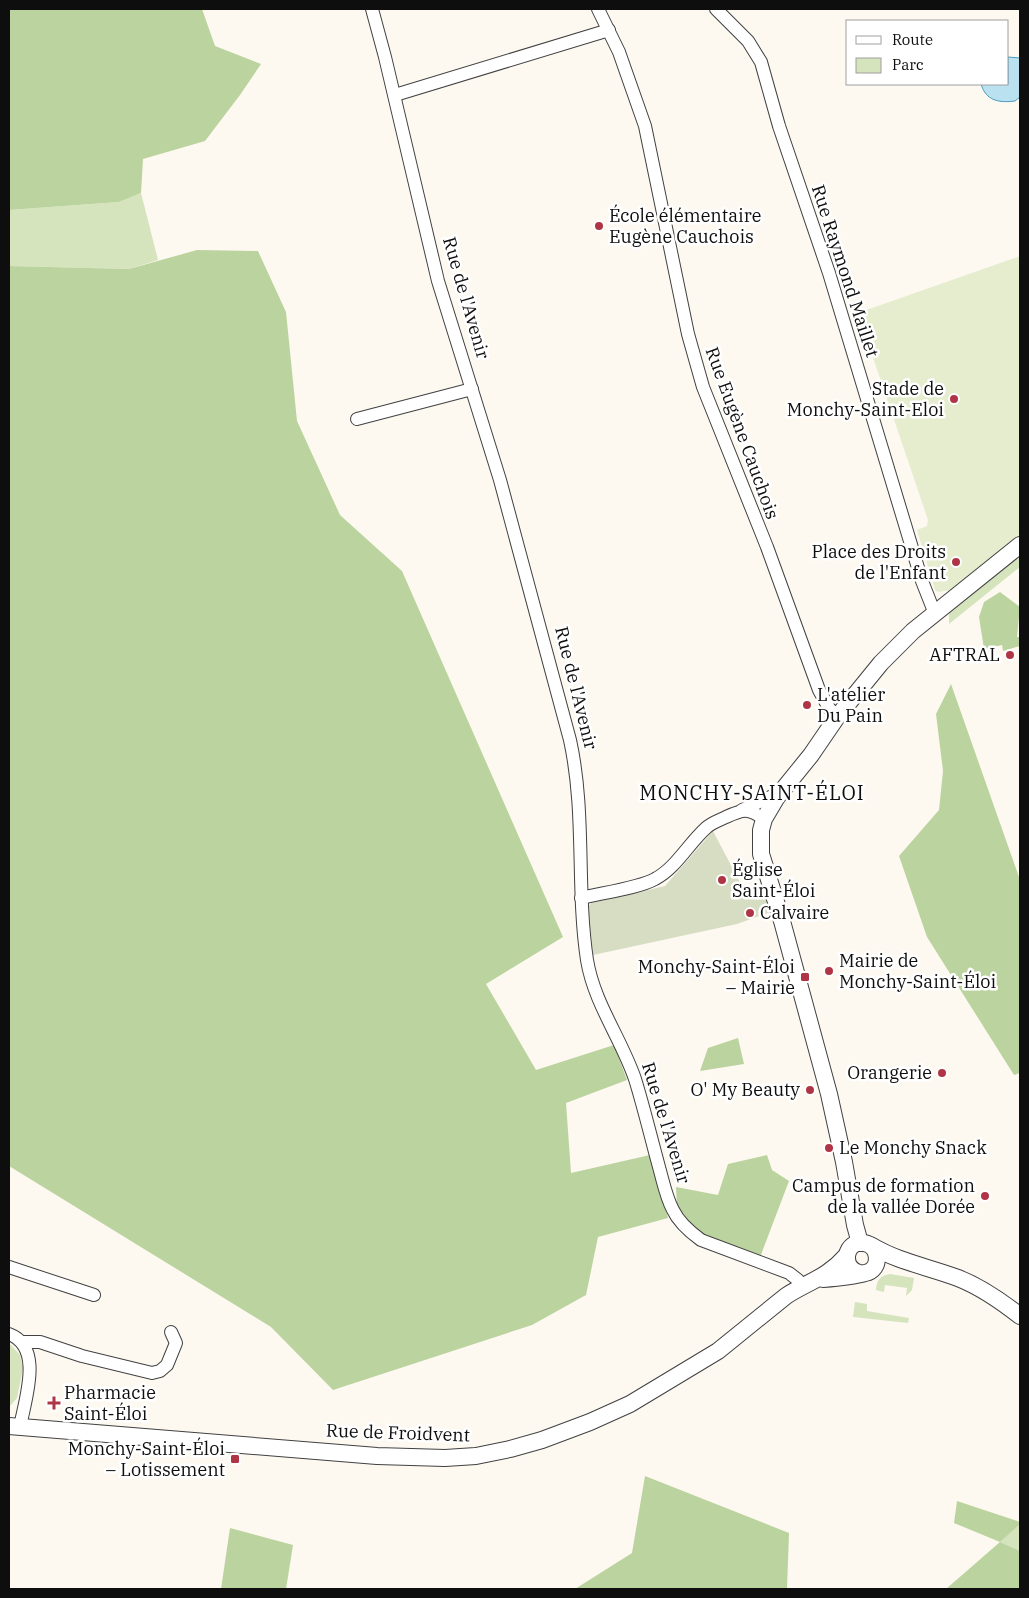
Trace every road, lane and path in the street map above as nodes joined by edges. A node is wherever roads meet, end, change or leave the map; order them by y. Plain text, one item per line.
1 (372, 9) edge
2 (598, 9) edge
3 (716, 9) edge
4 (609, 30) junction
5 (395, 95) junction
6 (472, 389) junction
7 (357, 419) dead end
8 (1020, 545) edge
9 (934, 614) junction
10 (837, 717) junction
11 (781, 792) junction
12 (742, 810) junction
13 (764, 819) junction
14 (582, 898) junction
15 (866, 1245) junction
16 (847, 1255) junction
17 (9, 1267) edge
18 (866, 1271) junction
19 (956, 1277) junction
20 (818, 1280) junction
21 (801, 1287) junction
22 (94, 1295) dead end
23 (1020, 1316) edge
24 (171, 1332) dead end
25 (9, 1334) edge
26 (22, 1342) junction
27 (14, 1426) edge

1 - 5 street, Rue de l'Avenir
2 - 4 street, Rue Eugène Cauchois
3 - 9 street, Rue Raymond Maillet
4 - 5 street
4 - 10 street, Rue Eugène Cauchois
5 - 6 street, Rue de l'Avenir
6 - 7 street
6 - 14 street, Rue de l'Avenir
8 - 9 street
9 - 10 street
10 - 11 street
11 - 12 street
11 - 13 street
12 - 13 street
12 - 14 street
13 - 15 street
14 - 21 street, Rue de l'Avenir
15 - 16 street
15 - 18 street
15 - 19 street
16 - 18 street
16 - 20 street
17 - 22 street
18 - 19 street
18 - 20 street
19 - 23 street
20 - 21 street
21 - 27 street, Rue de Froidvent
24 - 26 street
25 - 26 street
26 - 27 street

